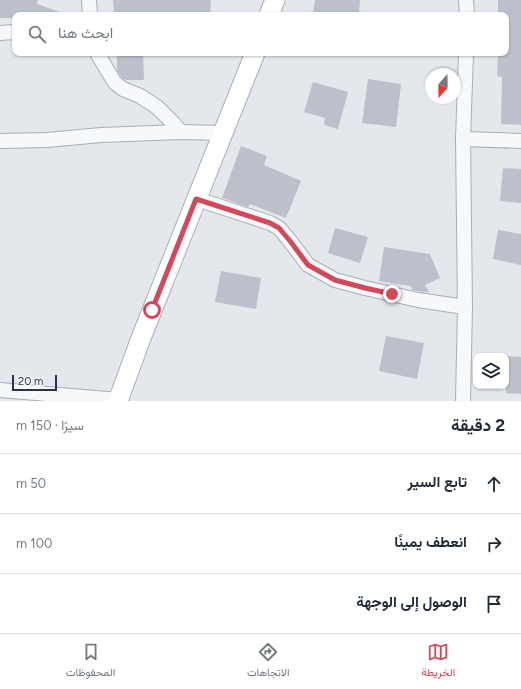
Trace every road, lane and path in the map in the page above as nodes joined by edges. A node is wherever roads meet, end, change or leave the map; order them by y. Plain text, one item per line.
1 (89, 0) edge
2 (275, 0) edge
3 (466, 0) edge
4 (90, 12) edge
5 (270, 12) edge
6 (467, 12) edge
7 (12, 32) edge
8 (0, 33) edge
9 (99, 56) edge
10 (254, 56) edge
11 (466, 56) edge
12 (181, 132) junction
13 (223, 133) junction
14 (463, 139) junction
15 (0, 141) edge
16 (521, 141) edge
17 (196, 199) junction
18 (465, 307) junction
19 (0, 390) edge
20 (118, 400) edge
21 (463, 401) edge

1 - 4 street
2 - 5 street
3 - 6 street
7 - 8 street
9 - 12 street
10 - 13 street
11 - 14 street
12 - 13 street
12 - 15 street
13 - 17 street
14 - 16 street
14 - 18 street
17 - 18 street
17 - 20 street
18 - 21 street
19 - 20 street

